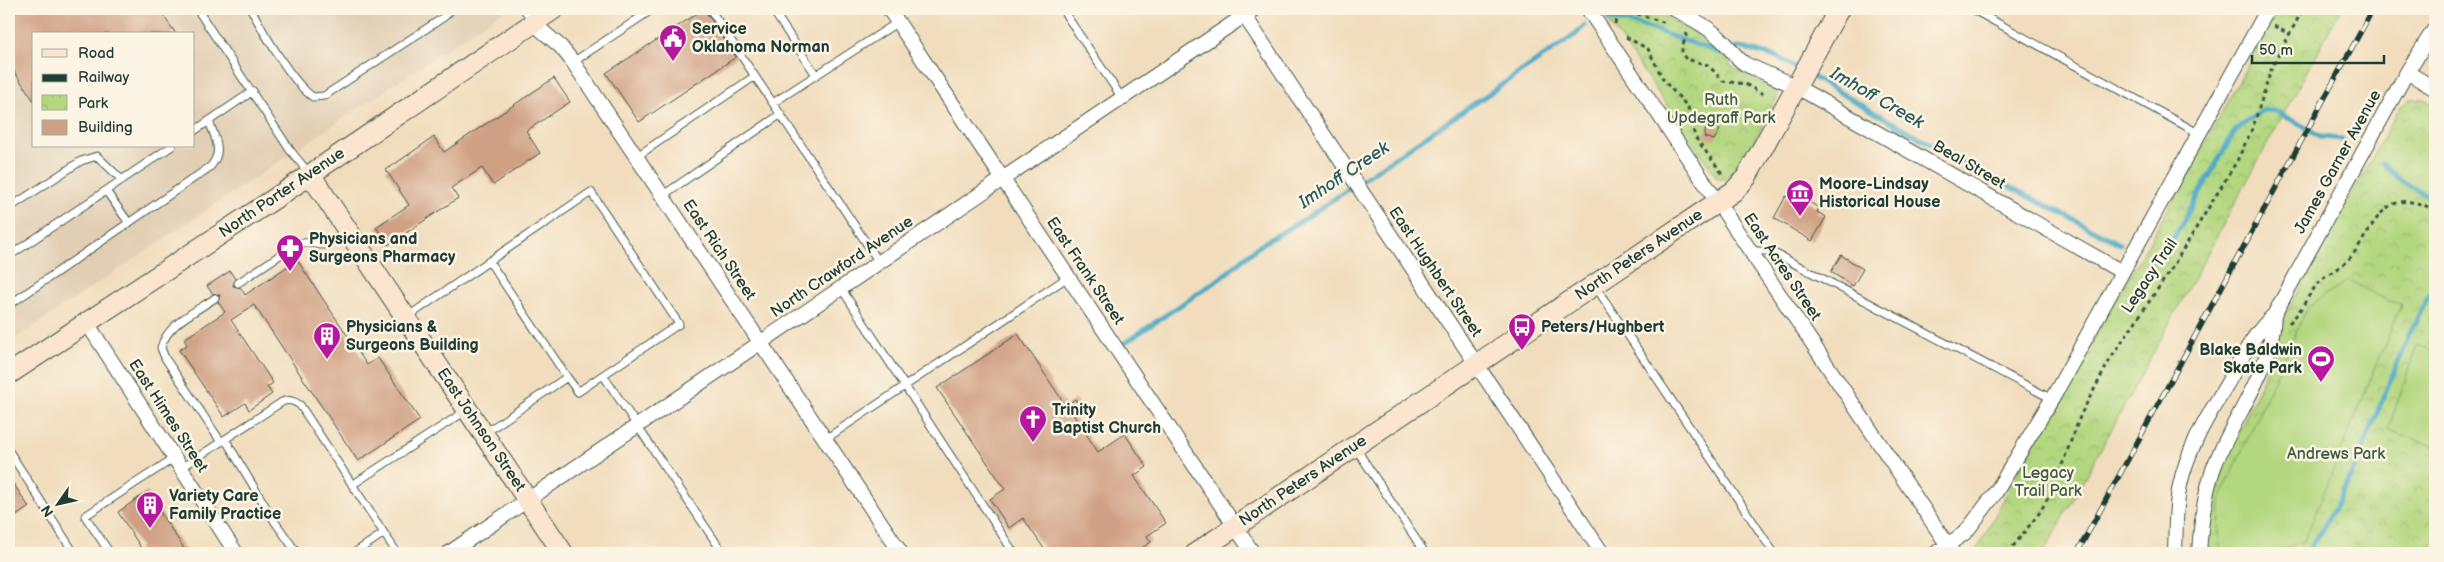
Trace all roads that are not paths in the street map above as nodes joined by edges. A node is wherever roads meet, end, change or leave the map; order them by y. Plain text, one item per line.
1 (197, 9) edge
2 (252, 9) edge
3 (452, 9) edge
4 (554, 9) edge
5 (653, 9) edge
6 (710, 9) edge
7 (772, 9) edge
8 (889, 9) edge
9 (1062, 9) edge
10 (1588, 9) edge
11 (1674, 9) edge
12 (1839, 9) edge
13 (1972, 9) edge
14 (2268, 9) edge
15 (1246, 11) edge
16 (528, 16) edge
17 (898, 22) junction
18 (2435, 28) edge
19 (573, 62) junction
20 (2407, 72) junction
21 (816, 75) junction
22 (755, 76) junction
23 (1799, 83) junction
24 (2435, 89) edge
25 (253, 91) junction
26 (1122, 98) junction
27 (773, 104) junction
28 (780, 114) junction
29 (209, 121) junction
30 (195, 130) edge
31 (2200, 134) junction
32 (169, 148) edge
33 (636, 157) junction
34 (310, 174) junction
35 (1002, 178) junction
36 (122, 180) junction
37 (106, 191) junction
38 (662, 196) junction
39 (1718, 202) junction
40 (9, 208) edge
41 (128, 223) junction
42 (348, 230) junction
43 (1751, 251) junction
44 (9, 256) edge
45 (489, 261) junction
46 (879, 262) junction
47 (2122, 272) junction
48 (1068, 277) junction
49 (238, 283) dead end
50 (1594, 285) junction
51 (841, 288) junction
52 (215, 298) dead end
53 (9, 305) edge
54 (2274, 315) junction
55 (406, 317) junction
56 (87, 323) junction
57 (760, 344) junction
58 (1476, 364) junction
59 (10, 369) edge
60 (603, 374) junction
61 (567, 377) junction
62 (905, 386) junction
63 (2052, 398) junction
64 (467, 410) junction
65 (638, 426) junction
66 (483, 434) junction
67 (824, 440) junction
68 (223, 441) junction
69 (1354, 446) junction
70 (9, 451) edge
71 (178, 463) junction
72 (352, 485) junction
73 (528, 501) junction
74 (1235, 527) junction
75 (384, 533) junction
76 (1945, 551) edge
77 (74, 553) edge
78 (110, 553) edge
79 (236, 553) edge
80 (297, 553) edge
81 (354, 553) edge
82 (397, 553) edge
83 (449, 553) edge
84 (563, 553) edge
85 (723, 553) edge
86 (902, 553) edge
87 (1014, 553) edge
88 (1196, 553) edge
89 (1253, 553) edge
90 (1425, 553) edge
91 (1602, 553) edge
92 (1774, 553) edge
93 (2175, 553) edge
94 (2199, 553) edge

1 - 25 lane, East Johnson Street
2 - 3 lane
4 - 16 street, North Porter Avenue
5 - 19 lane
6 - 22 lane
7 - 21 lane
8 - 17 street, East Frank Street
9 - 26 lane
10 - 39 street, East Acres Street
11 - 23 street, Beal Street
12 - 23 street, North Peters Avenue
13 - 31 lane
14 - 31 street
15 - 26 street, North Crawford Avenue
15 - 58 street, East Hughbert Street
16 - 19 street, East Rich Street
16 - 34 street, North Porter Avenue
17 - 21 lane
17 - 35 street, East Frank Street
18 - 20 street, James Garner Avenue
19 - 33 street, East Rich Street
20 - 24 street
20 - 54 street, James Garner Avenue
21 - 27 lane
22 - 27 lane
22 - 33 lane
23 - 39 street, North Peters Avenue
23 - 47 street, Beal Street
25 - 29 lane
25 - 34 lane, East Johnson Street
26 - 35 street, North Crawford Avenue
27 - 28 lane
28 - 38 lane
28 - 46 lane
29 - 30 lane
29 - 41 lane
31 - 47 street
32 - 36 lane
33 - 38 street, East Rich Street
34 - 42 street, East Johnson Street
34 - 56 street, North Porter Avenue
35 - 46 street, North Crawford Avenue
35 - 48 street, East Frank Street
36 - 37 lane
36 - 40 lane
37 - 41 lane
37 - 44 lane
38 - 57 street, East Rich Street
39 - 43 street, East Acres Street
39 - 50 street, North Peters Avenue
41 - 53 lane
42 - 49 lane
42 - 55 street, East Johnson Street
43 - 63 lane
43 - 76 street, East Acres Street
45 - 55 lane
45 - 60 lane
45 - 61 lane
46 - 51 street, North Crawford Avenue
47 - 63 street
48 - 62 lane
48 - 74 street, East Frank Street
50 - 58 street, North Peters Avenue
50 - 92 lane
51 - 57 street, North Crawford Avenue
51 - 62 lane
52 - 68 lane
54 - 93 street, James Garner Avenue
54 - 94 street, James Garner Avenue
55 - 64 street, East Johnson Street
56 - 59 street, North Porter Avenue
56 - 71 street, East Himes Street
57 - 65 street, North Crawford Avenue
57 - 67 street, East Rich Street
58 - 69 street, North Peters Avenue
58 - 91 street, East Hughbert Street
60 - 61 lane
60 - 65 lane
61 - 66 lane
62 - 67 lane
62 - 87 lane
63 - 76 street
64 - 66 street, East Johnson Street
64 - 72 lane
65 - 73 street, North Crawford Avenue
65 - 85 lane
66 - 73 street, East Johnson Street
67 - 86 street, East Rich Street
68 - 71 lane
68 - 72 lane
68 - 80 lane
69 - 74 street, North Peters Avenue
69 - 90 lane
70 - 77 lane
71 - 78 lane
71 - 79 street, East Himes Street
72 - 75 lane
73 - 83 street, North Crawford Avenue
73 - 84 street, East Johnson Street
74 - 88 street, North Peters Avenue
74 - 89 street, East Frank Street
75 - 81 lane
75 - 82 lane

